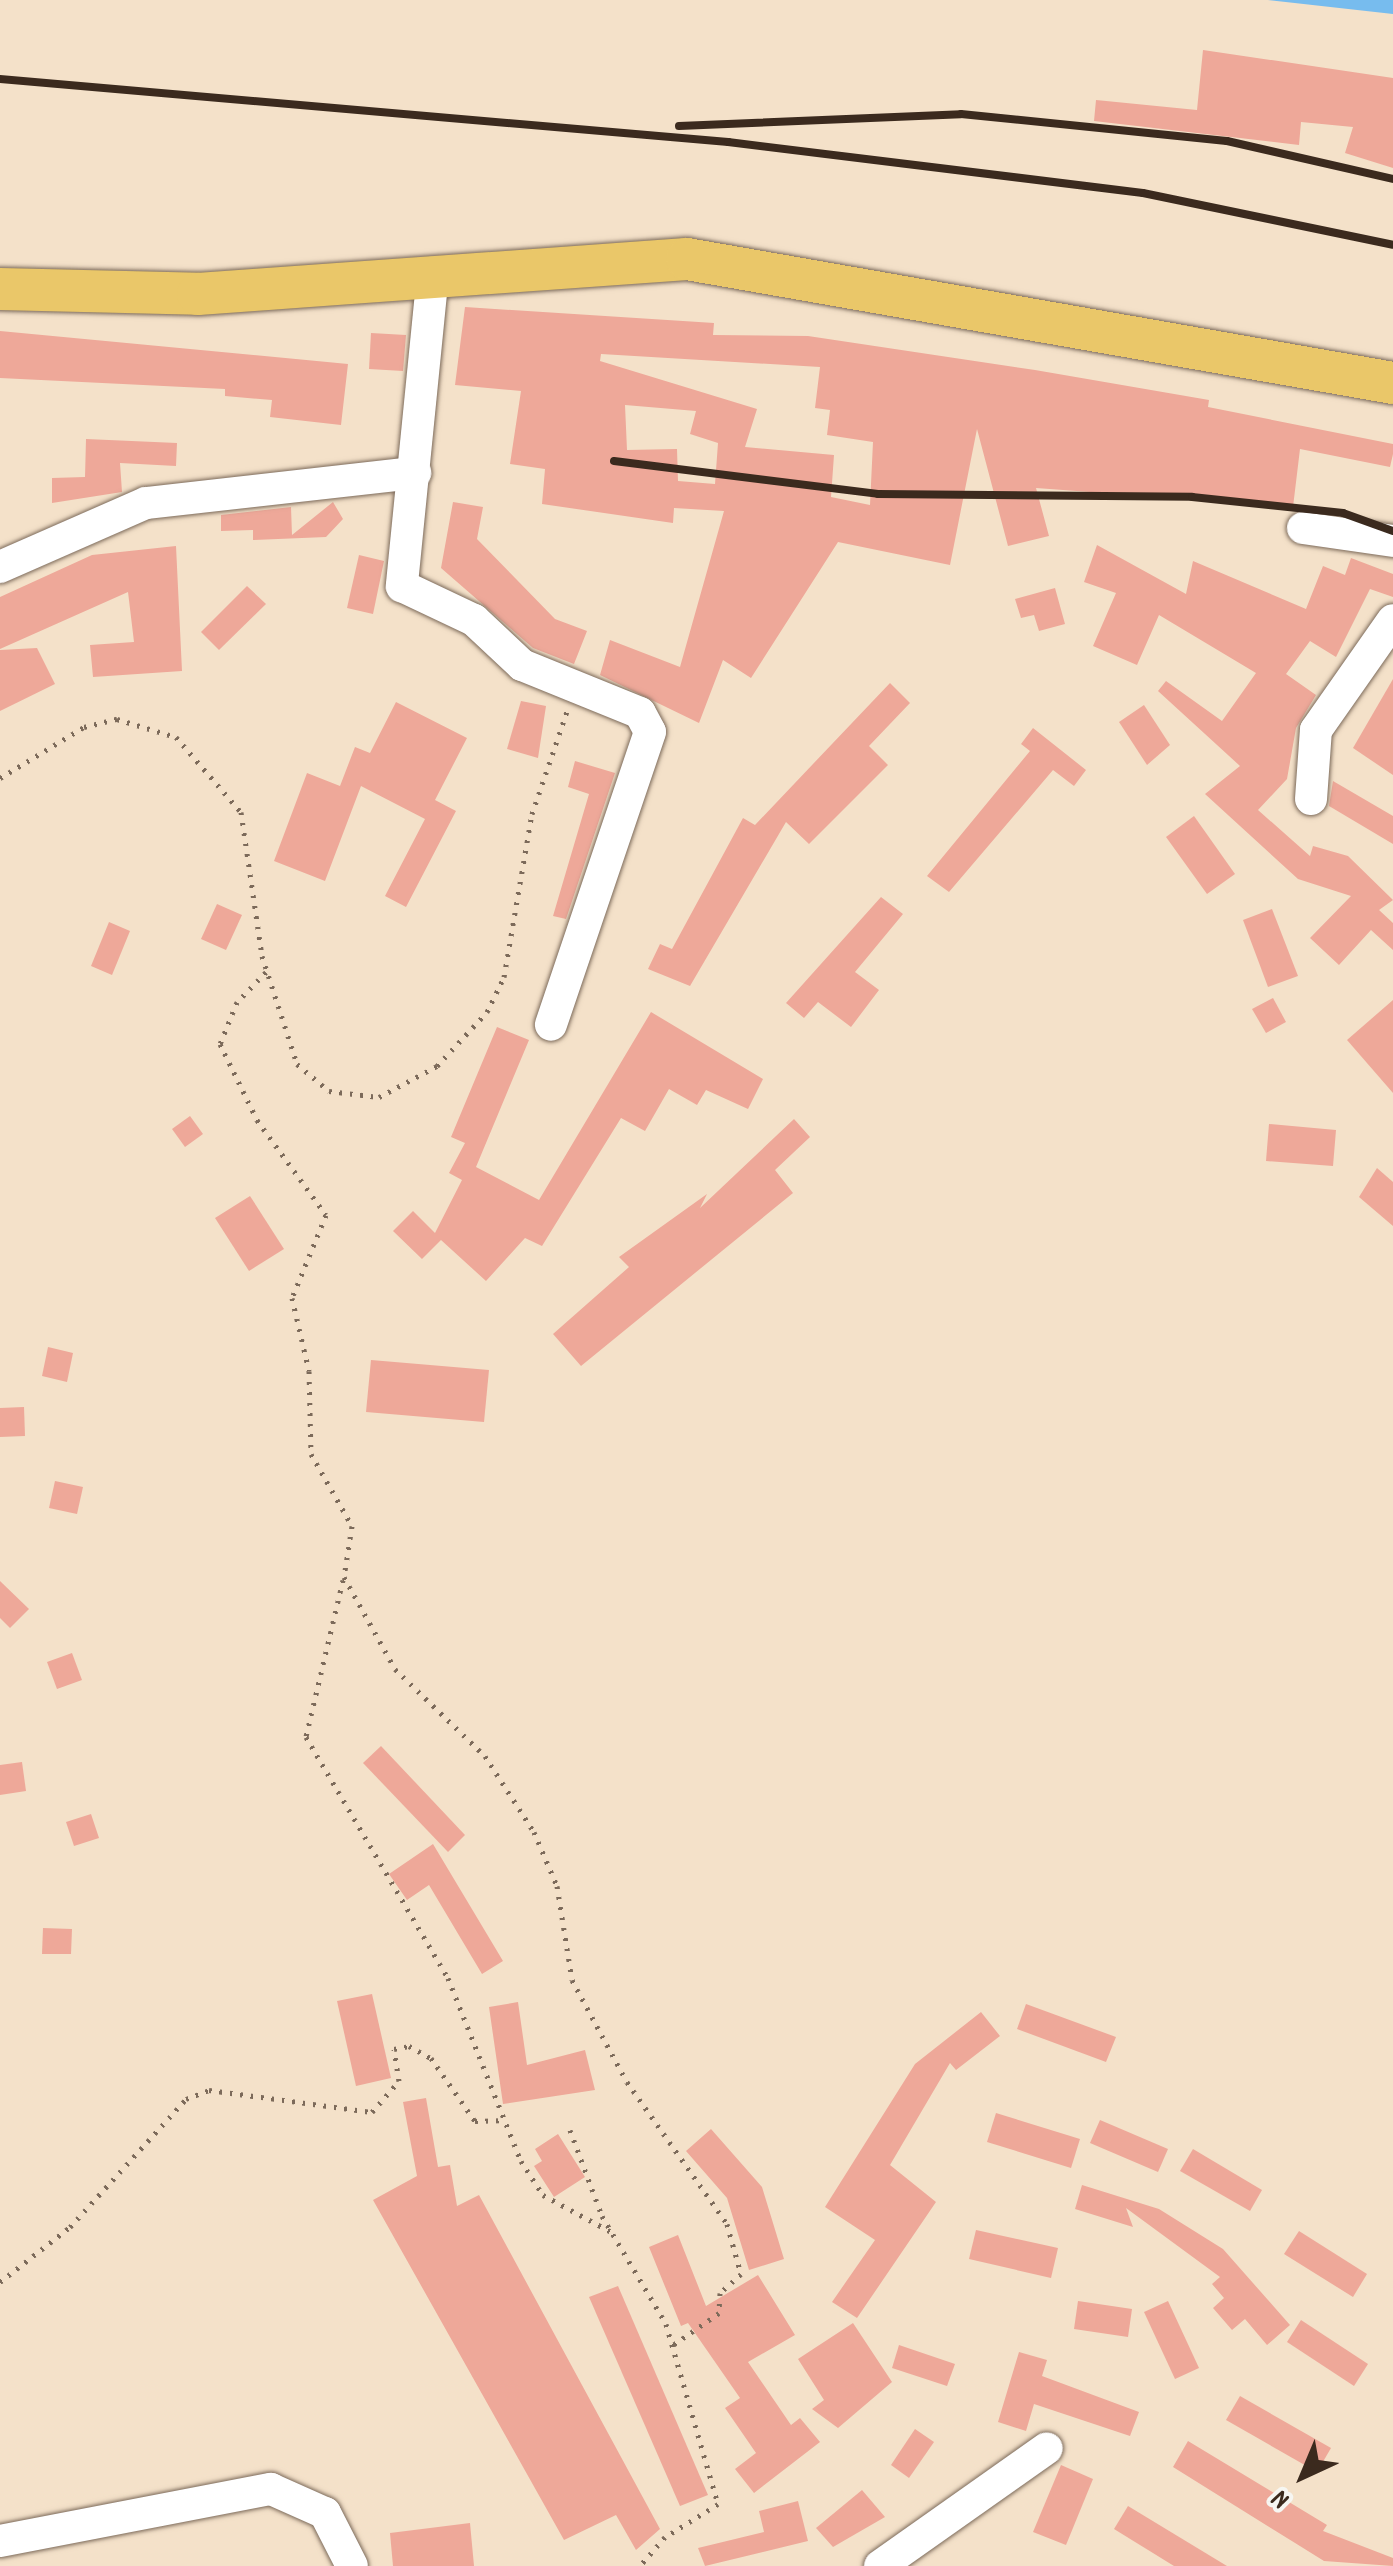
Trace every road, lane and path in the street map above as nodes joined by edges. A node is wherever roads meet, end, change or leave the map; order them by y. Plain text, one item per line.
1 (433, 273) junction
2 (0, 289) edge
3 (1393, 383) edge
4 (415, 473) junction
5 (1303, 528) dead end
6 (1393, 541) edge
7 (0, 567) edge
8 (1393, 620) edge
9 (574, 686) junction
10 (0, 778) edge
11 (1312, 799) dead end
12 (266, 972) junction
13 (551, 1025) dead end
14 (344, 1578) junction
15 (500, 2120) junction
16 (570, 2130) dead end
17 (615, 2234) junction
18 (0, 2282) edge
19 (673, 2345) junction
20 (1047, 2448) dead end
21 (0, 2541) edge
22 (352, 2566) edge
23 (640, 2566) edge
24 (880, 2566) edge

1 - 2 main road
1 - 3 main road
1 - 4 street
4 - 7 street
4 - 9 street
5 - 6 street
8 - 11 street
9 - 12 path
9 - 13 street
10 - 12 path
12 - 14 path
14 - 15 path
14 - 19 path
15 - 17 path
15 - 18 path
16 - 17 path
17 - 19 path
19 - 23 path
20 - 24 street
21 - 22 street

